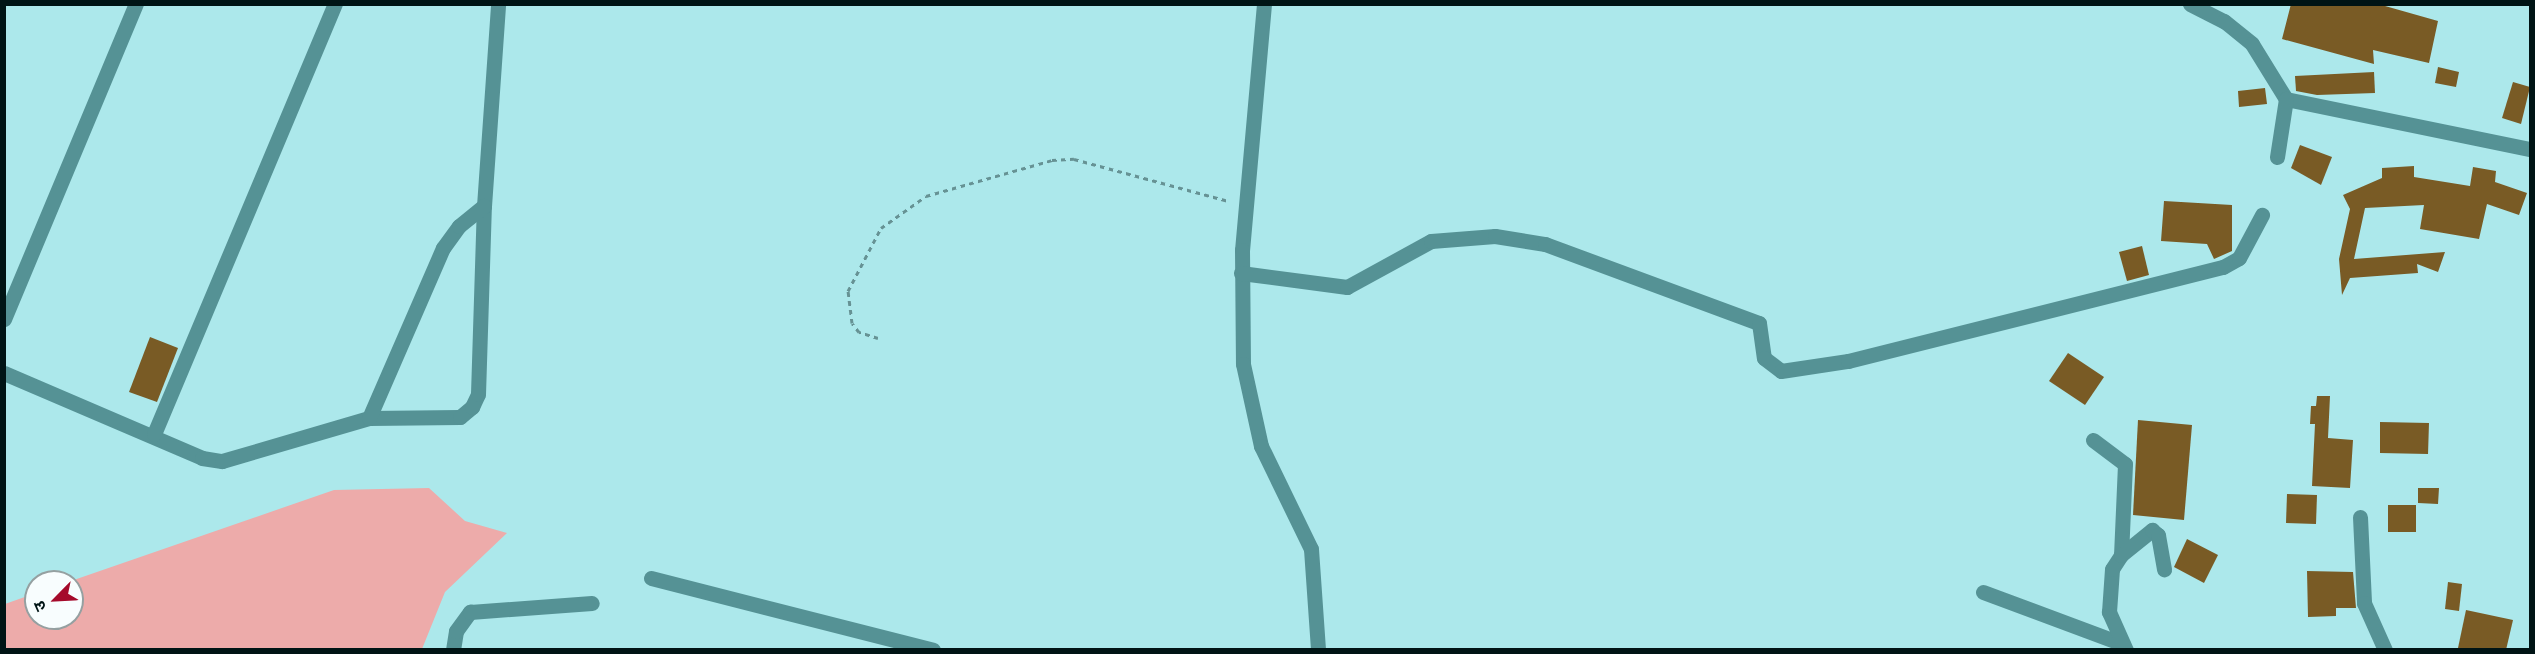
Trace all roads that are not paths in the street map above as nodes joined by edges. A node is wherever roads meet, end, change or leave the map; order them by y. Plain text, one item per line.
1 (136, 4) edge
2 (336, 4) edge
3 (498, 4) edge
4 (1264, 4) edge
5 (2190, 4) edge
6 (2286, 99) junction
7 (2530, 149) edge
8 (2277, 157) dead end
9 (484, 206) junction
10 (2262, 215) dead end
11 (1241, 273) junction
12 (4, 319) edge
13 (4, 373) edge
14 (369, 418) junction
15 (154, 434) junction
16 (2093, 440) dead end
17 (2360, 518) dead end
18 (2121, 555) junction
19 (2163, 569) dead end
20 (651, 578) dead end
21 (1983, 592) dead end
22 (592, 603) dead end
23 (887, 644) edge
24 (2124, 647) edge
25 (453, 650) edge
26 (933, 650) edge
27 (1318, 650) edge
28 (2385, 650) edge

1 - 12 street
2 - 15 street
3 - 9 street
4 - 11 street
5 - 6 street
6 - 7 street
6 - 8 street
9 - 14 street
9 - 14 street
10 - 11 street
11 - 27 street
13 - 15 street
14 - 15 street
16 - 18 street
17 - 28 street
18 - 19 street
18 - 24 street
20 - 23 street
21 - 24 street
22 - 25 street
23 - 26 street

